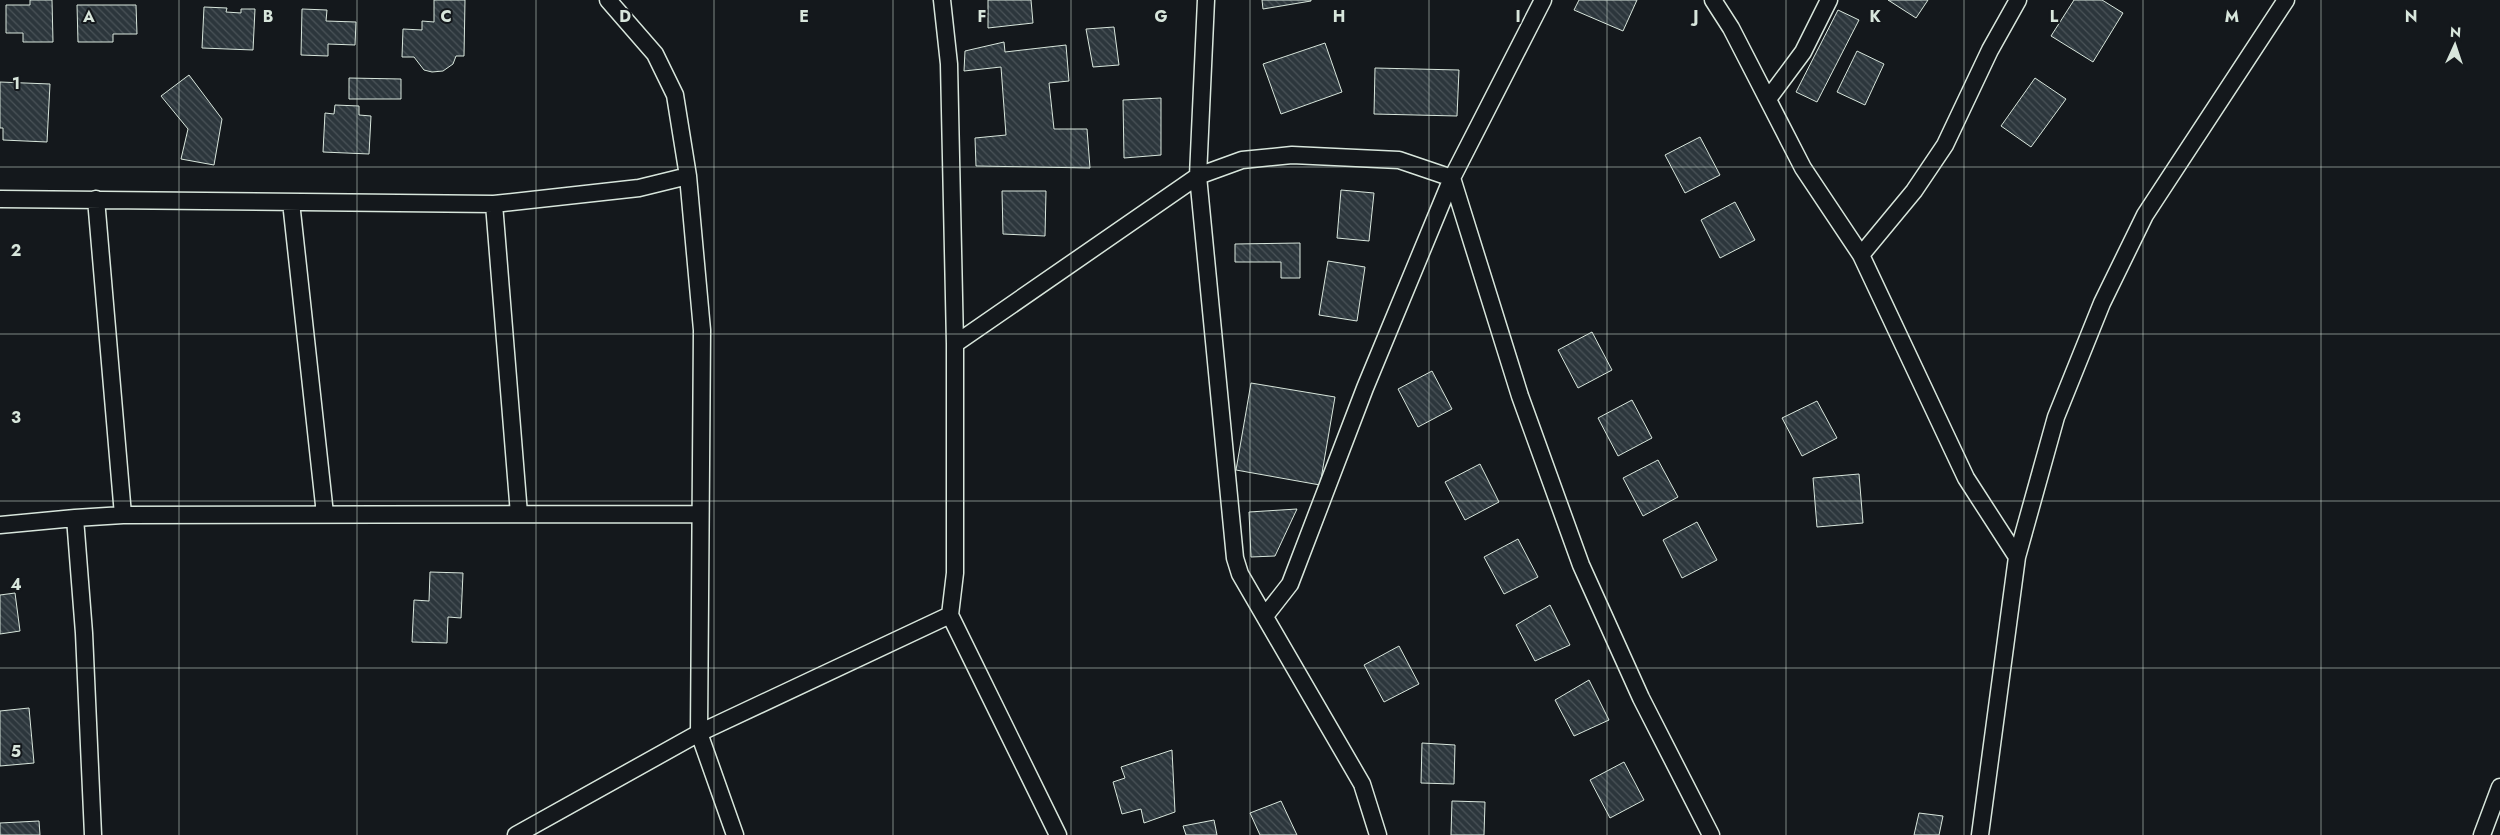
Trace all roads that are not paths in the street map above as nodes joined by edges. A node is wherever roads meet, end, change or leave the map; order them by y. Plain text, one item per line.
1 (608, 0) edge
2 (942, 0) edge
3 (1206, 0) edge
4 (1543, 0) edge
5 (1713, 0) edge
6 (1829, 0) edge
7 (2018, 0) edge
8 (2286, 0) edge
9 (1768, 99) junction
10 (688, 176) junction
11 (1198, 176) junction
12 (1452, 178) junction
13 (0, 199) edge
14 (96, 199) junction
15 (291, 202) junction
16 (494, 204) junction
17 (1861, 255) junction
18 (956, 344) junction
19 (325, 514) junction
20 (519, 514) junction
21 (700, 514) junction
22 (124, 515) junction
23 (76, 518) junction
24 (0, 525) edge
25 (2017, 557) junction
26 (950, 616) junction
27 (1265, 616) junction
28 (699, 734) junction
29 (2500, 787) edge
30 (93, 835) edge
31 (516, 835) edge
32 (735, 835) edge
33 (1058, 835) edge
34 (1378, 835) edge
35 (1712, 835) edge
36 (1980, 835) edge
37 (2482, 835) edge

1 - 10 street
2 - 18 street
3 - 11 street
4 - 12 street
5 - 9 street
6 - 9 street
7 - 17 street
8 - 25 street
9 - 17 street
10 - 16 street
10 - 21 street
11 - 12 street
11 - 18 street
11 - 27 street
12 - 27 street
12 - 35 street
13 - 14 street
14 - 15 street
14 - 22 street
15 - 16 street
15 - 19 street
16 - 20 street
17 - 25 street
18 - 26 street
19 - 20 street
19 - 22 street
20 - 21 street
21 - 28 street
22 - 23 street
23 - 24 street
23 - 30 street
25 - 36 street
26 - 28 street
26 - 33 street
27 - 34 street
28 - 31 street
28 - 32 street
29 - 37 street

